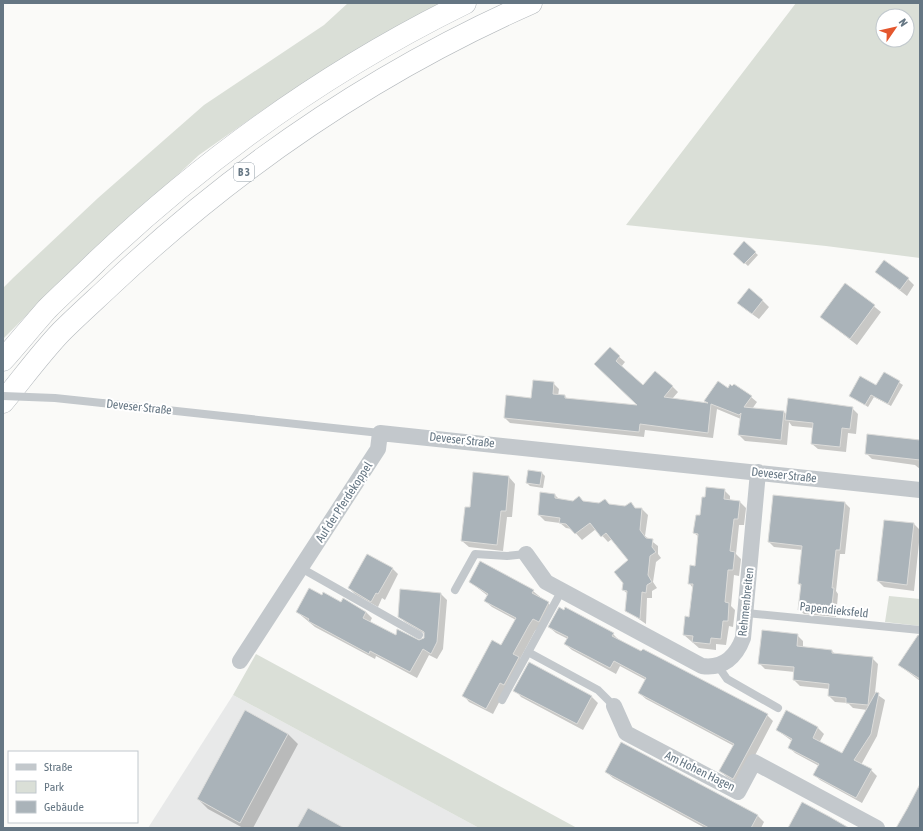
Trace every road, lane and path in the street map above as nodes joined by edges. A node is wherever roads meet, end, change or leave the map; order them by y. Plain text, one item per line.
1 (465, 3) edge
2 (531, 3) edge
3 (3, 360) edge
4 (3, 396) edge
5 (3, 402) edge
6 (380, 433) junction
7 (758, 472) junction
8 (920, 490) edge
9 (526, 554) joint
10 (301, 568) junction
11 (455, 590) dead end
12 (562, 590) junction
13 (746, 613) junction
14 (920, 630) edge
15 (419, 635) dead end
16 (528, 652) junction
17 (240, 661) dead end
18 (718, 666) junction
19 (502, 700) dead end
20 (614, 706) joint
21 (778, 708) dead end
22 (877, 828) edge

1 - 3 highway, B 3
2 - 5 highway, B 3
4 - 6 lane, Deveser Straße, bridge
6 - 7 street, Deveser Straße
6 - 10 street, Auf der Pferdekoppel
7 - 8 street, Deveser Straße
7 - 13 street, Rehmenbreiten
9 - 11 lane
9 - 12 street
10 - 15 lane
10 - 17 street, Auf der Pferdekoppel
12 - 16 lane
12 - 18 street
13 - 14 lane, Papendieksfeld
13 - 18 street, Rehmenbreiten
16 - 19 lane
16 - 20 lane, Am Hohen Hagen
18 - 21 lane
20 - 22 street, Am Hohen Hagen

